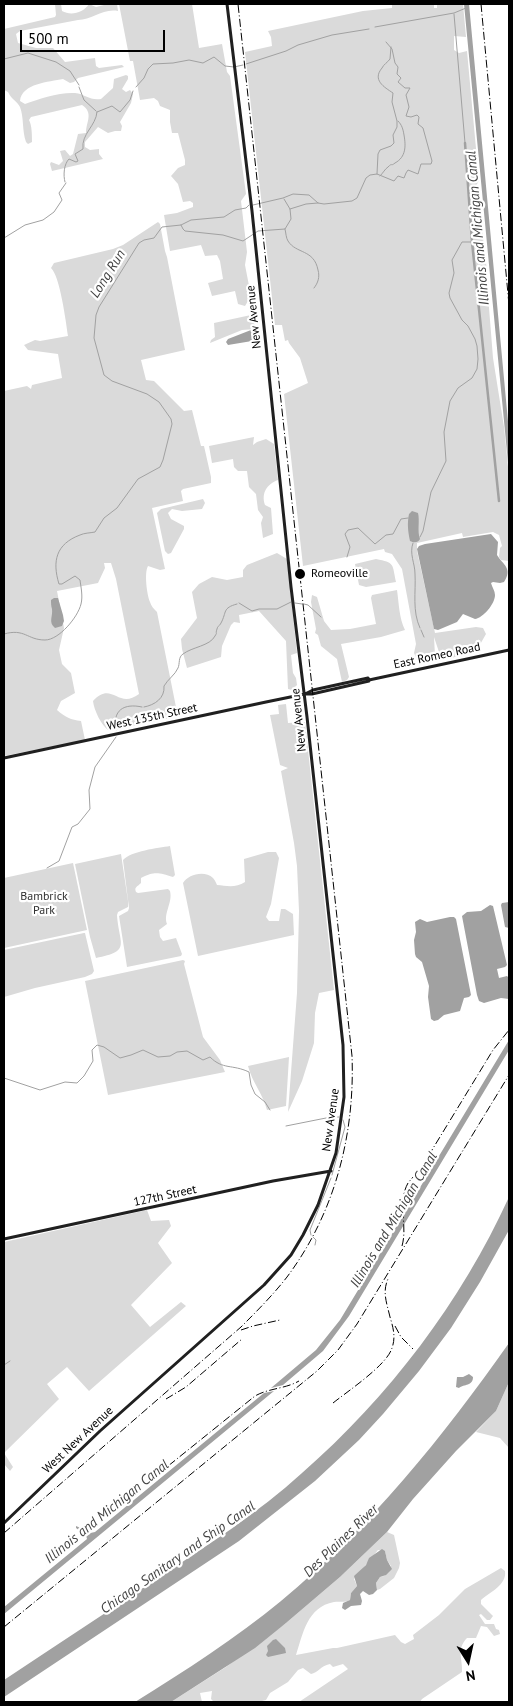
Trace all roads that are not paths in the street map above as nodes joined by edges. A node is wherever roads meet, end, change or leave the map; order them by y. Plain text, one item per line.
1 (227, 4) edge
2 (509, 650) edge
3 (305, 694) junction
4 (4, 758) edge
5 (331, 1171) junction
6 (4, 1239) edge
7 (166, 1372) joint
8 (4, 1523) edge

1 - 3 main road, New Avenue
2 - 3 main road, East Romeo Road
3 - 4 main road, West 135th Street
3 - 5 main road, New Avenue
5 - 6 main road, 127th Street
5 - 7 main road, New Avenue
7 - 8 main road, West New Avenue

